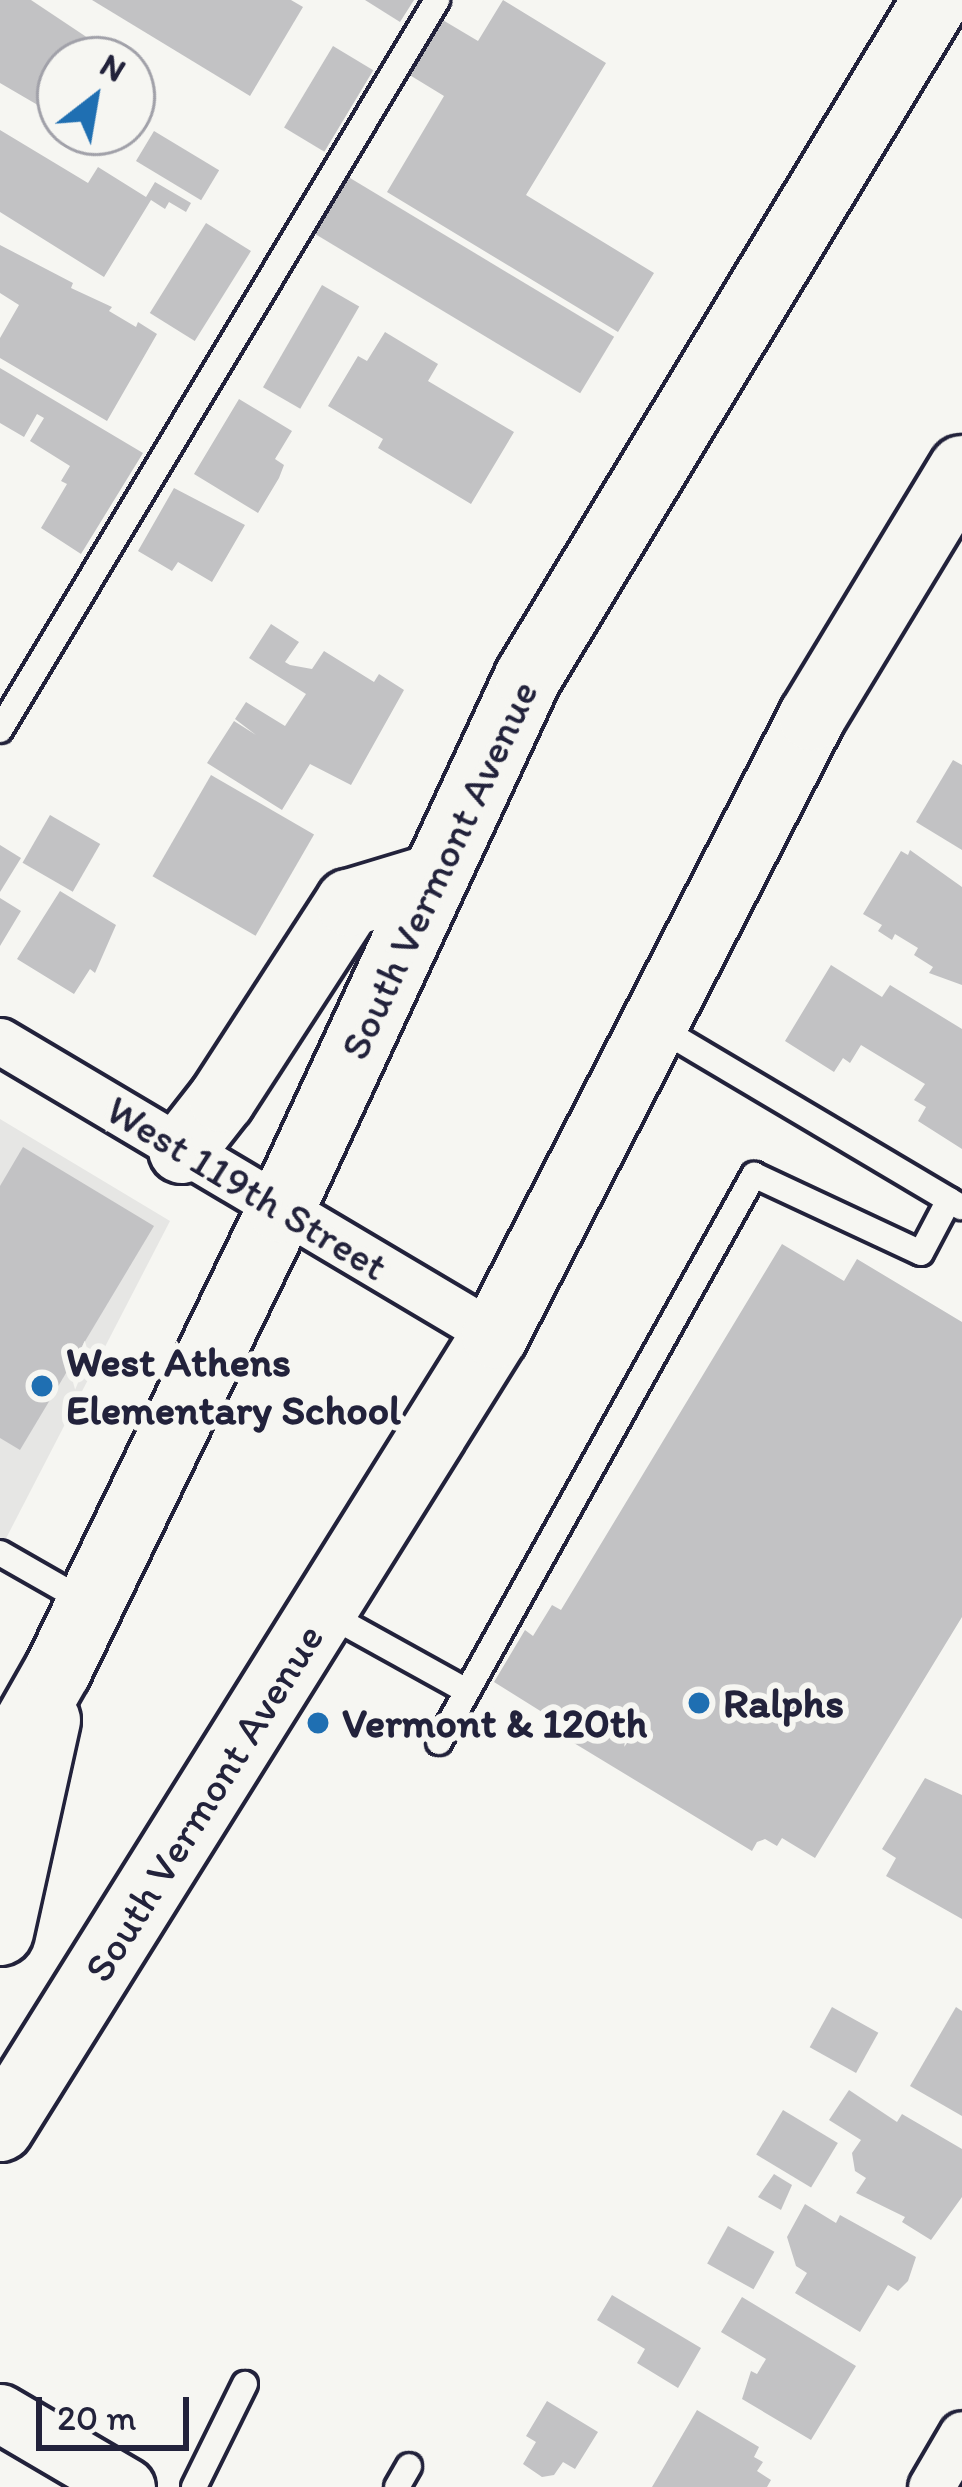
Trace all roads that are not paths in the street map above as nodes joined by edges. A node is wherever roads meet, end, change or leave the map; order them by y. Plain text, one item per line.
1 (437, 0) edge
2 (936, 0) edge
3 (962, 469) edge
4 (0, 730) edge
5 (432, 878) junction
6 (654, 1025) junction
7 (0, 1041) edge
8 (182, 1150) junction
9 (955, 1204) edge
10 (281, 1209) junction
11 (495, 1335) junction
12 (0, 1553) edge
13 (88, 1604) junction
14 (323, 1612) junction
15 (58, 1670) junction
16 (467, 1690) junction
17 (439, 1742) dead end
18 (0, 1772) edge
19 (0, 1932) edge
20 (0, 2128) edge
21 (244, 2384) dead end
22 (0, 2414) edge
23 (962, 2434) edge
24 (126, 2487) edge
25 (194, 2487) edge
26 (931, 2487) edge

1 - 4 lane
2 - 5 main road, South Vermont Avenue
3 - 6 main road, South Vermont Avenue
5 - 8 main road
5 - 10 main road, South Vermont Avenue
6 - 9 lane
6 - 11 main road, South Vermont Avenue
7 - 8 street, West 119th Street
8 - 10 street, West 119th Street
9 - 16 lane
10 - 11 street, West 119th Street
10 - 13 main road, South Vermont Avenue
11 - 14 main road, South Vermont Avenue
12 - 13 lane
13 - 15 main road, South Vermont Avenue
14 - 16 lane
14 - 20 main road, South Vermont Avenue
15 - 18 main road, South Vermont Avenue
15 - 19 main road
16 - 17 lane
21 - 25 lane
22 - 24 street
23 - 26 street

